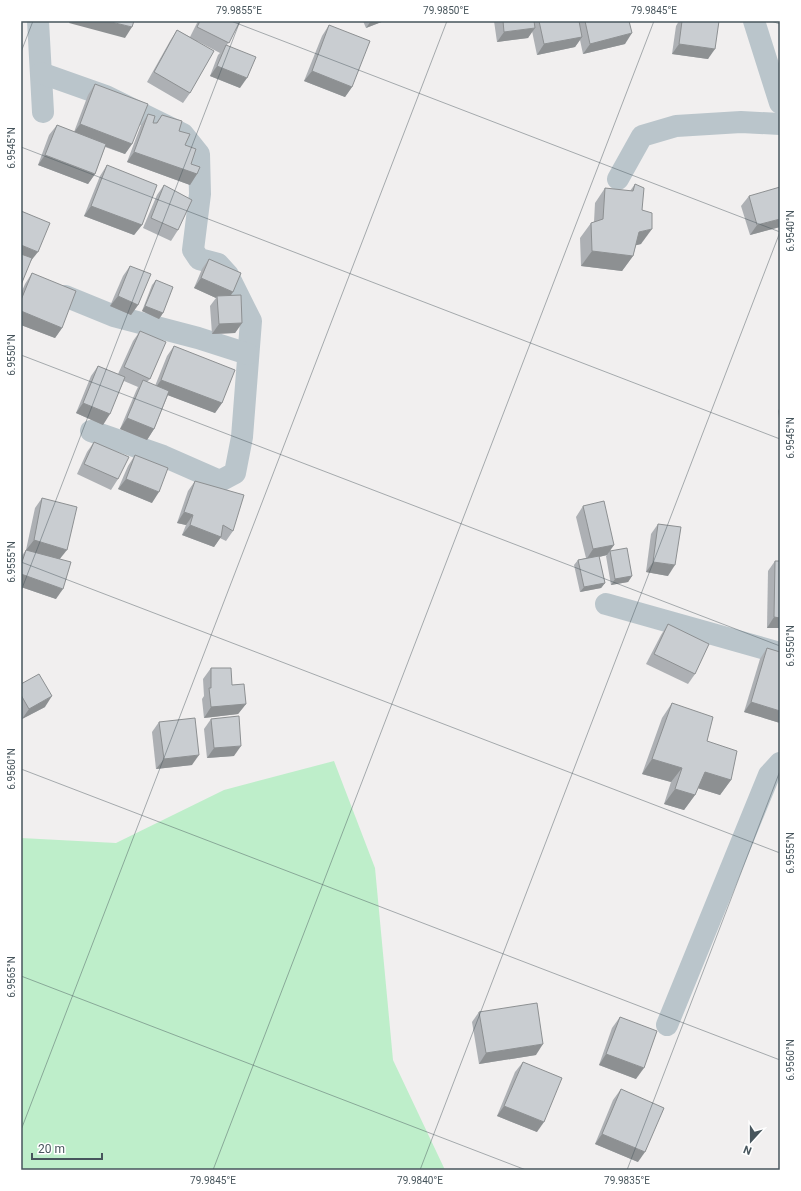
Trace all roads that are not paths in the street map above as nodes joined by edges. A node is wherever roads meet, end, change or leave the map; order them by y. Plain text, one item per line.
1 (38, 21) edge
2 (754, 21) edge
3 (41, 73) junction
4 (780, 103) edge
5 (43, 112) dead end
6 (780, 124) edge
7 (618, 179) dead end
8 (65, 296) edge
9 (248, 354) junction
10 (91, 430) dead end
11 (606, 604) dead end
12 (780, 653) edge
13 (780, 763) edge
14 (667, 1025) dead end

1 - 3 street
2 - 4 street
3 - 5 street
3 - 9 street
6 - 7 street
8 - 9 street
9 - 10 street
11 - 12 street
13 - 14 street

